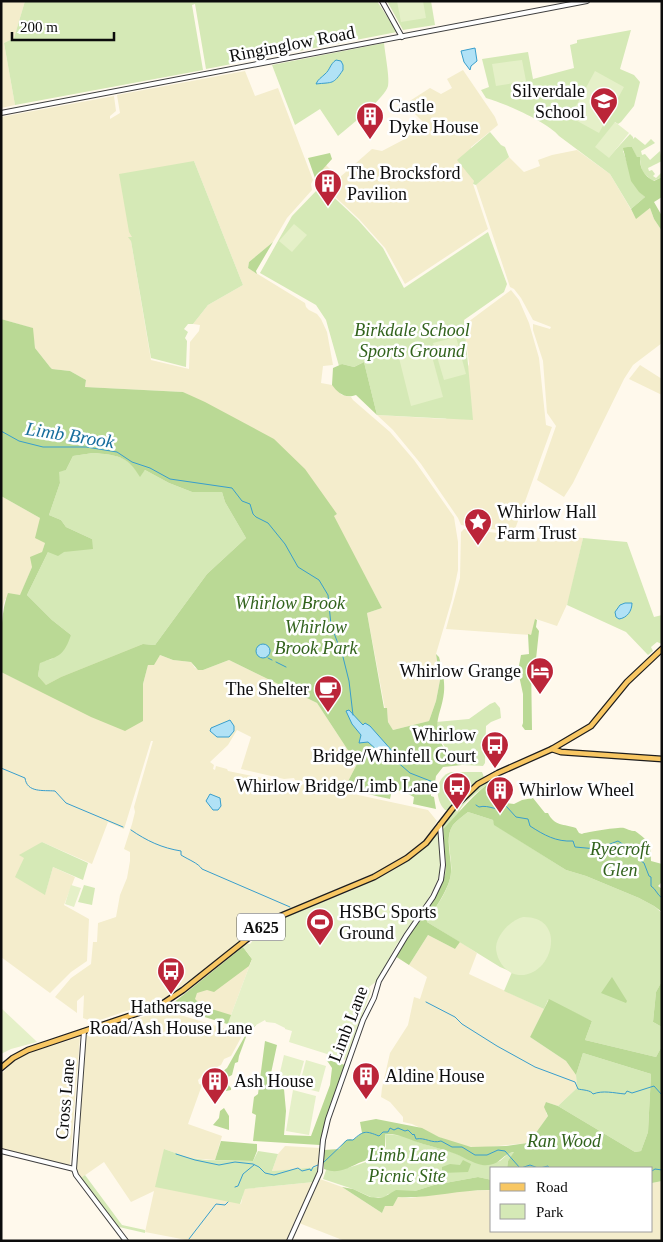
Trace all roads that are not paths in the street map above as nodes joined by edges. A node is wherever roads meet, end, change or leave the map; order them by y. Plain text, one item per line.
1 (382, 1) edge
2 (587, 1) edge
3 (402, 37) junction
4 (1, 113) edge
5 (662, 649) edge
6 (552, 749) junction
7 (662, 759) edge
8 (440, 825) junction
9 (84, 1031) junction
10 (1, 1068) edge
11 (1, 1151) edge
12 (74, 1169) junction
13 (126, 1241) edge
14 (289, 1241) edge

1 - 3 street
2 - 3 street, Ringinglow Road
3 - 4 street, Ringinglow Road
5 - 6 main road, A625
6 - 7 main road
6 - 8 main road, A625
8 - 9 main road, A625
8 - 14 street, Limb Lane
9 - 10 main road, A625
9 - 12 street, Cross Lane
11 - 12 street
12 - 13 street

